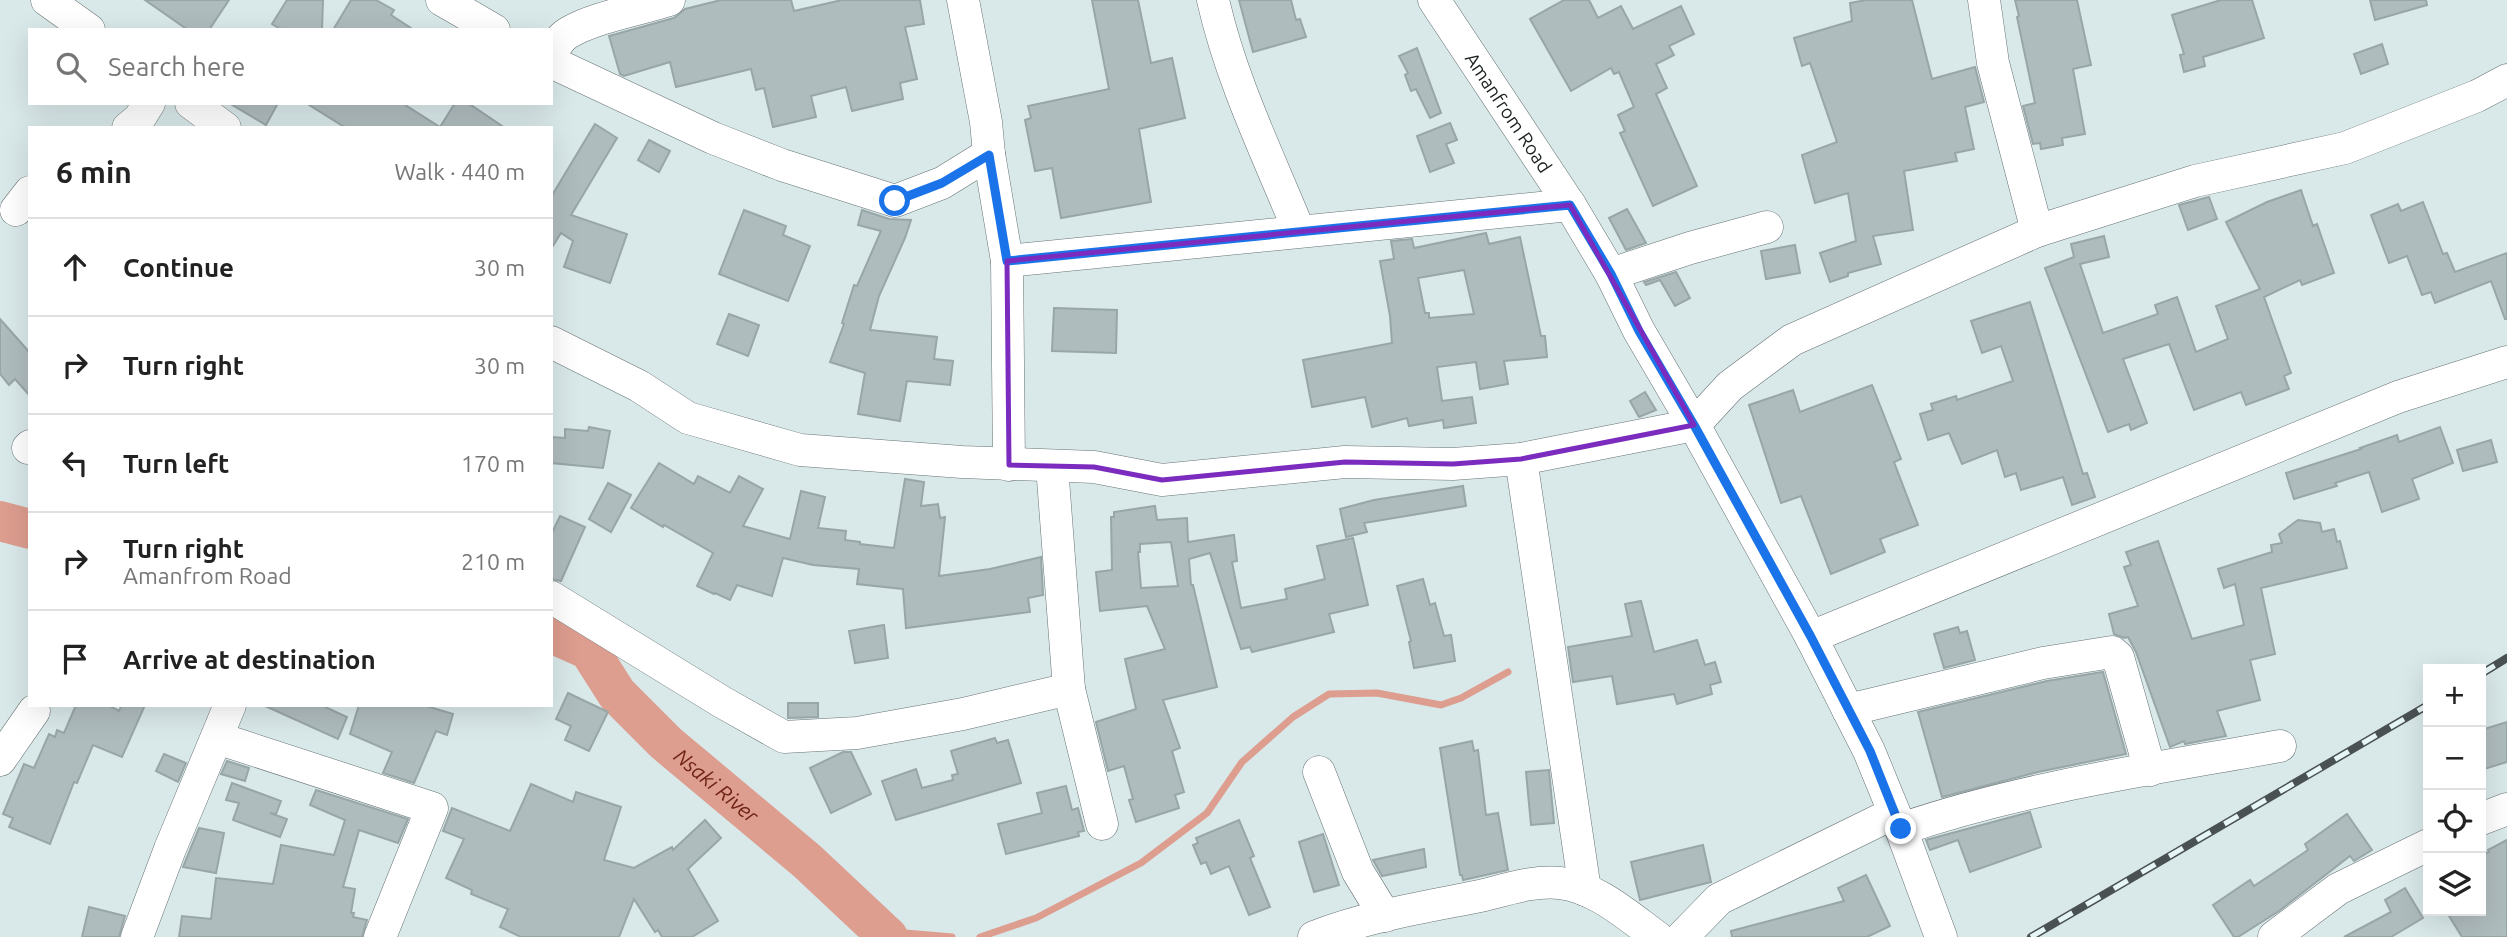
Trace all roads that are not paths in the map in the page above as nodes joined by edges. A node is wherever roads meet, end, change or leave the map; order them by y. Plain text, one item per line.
1 (47, 0) edge
2 (442, 0) edge
3 (669, 0) edge
4 (962, 0) edge
5 (1213, 0) edge
6 (1983, 0) edge
7 (1444, 2) edge
8 (86, 28) edge
9 (491, 28) edge
10 (553, 50) edge
11 (553, 63) edge
12 (2507, 80) edge
13 (148, 105) edge
14 (194, 105) edge
15 (130, 126) edge
16 (222, 126) edge
17 (989, 155) junction
18 (1570, 205) junction
19 (1767, 227) dead end
20 (1299, 231) junction
21 (2037, 231) junction
22 (1007, 261) junction
23 (1611, 274) junction
24 (553, 343) edge
25 (2507, 362) edge
26 (1694, 425) junction
27 (1521, 459) junction
28 (1009, 464) junction
29 (1052, 466) junction
30 (553, 598) edge
31 (1811, 637) junction
32 (1069, 689) junction
33 (229, 707) edge
34 (1849, 710) junction
35 (34, 711) dead end
36 (217, 737) junction
37 (2280, 746) dead end
38 (0, 760) edge
39 (2150, 770) junction
40 (1319, 772) dead end
41 (2507, 809) edge
42 (2486, 817) edge
43 (1898, 821) junction
44 (1102, 824) dead end
45 (2423, 847) edge
46 (1585, 890) junction
47 (1393, 923) edge
48 (137, 937) edge
49 (380, 937) edge
50 (1314, 937) edge
51 (1657, 937) edge
52 (1682, 937) edge
53 (1941, 937) edge
54 (2274, 937) edge

1 - 8 street
2 - 9 street
3 - 10 street
4 - 17 street
5 - 20 street
6 - 21 street
7 - 18 street, Amanfrom Road
11 - 17 street
12 - 21 street
13 - 15 street
14 - 16 street
17 - 22 street
18 - 20 street
18 - 23 street, Amanfrom Road
19 - 23 street
20 - 22 street
21 - 26 street
22 - 28 street
23 - 26 street, Amanfrom Road
24 - 28 street
25 - 31 street
26 - 27 street
26 - 31 street, Amanfrom Road
27 - 29 street
27 - 46 street
28 - 29 street
29 - 32 street
30 - 32 street
31 - 34 street, Amanfrom Road
32 - 44 street
33 - 36 street
34 - 39 street
34 - 43 street, Amanfrom Road
35 - 38 street
36 - 48 street
36 - 49 street
37 - 39 street
39 - 43 street
40 - 47 street
41 - 42 street
43 - 52 street
43 - 53 street, Amanfrom Road
45 - 54 street
46 - 47 street
46 - 51 street
47 - 50 street

